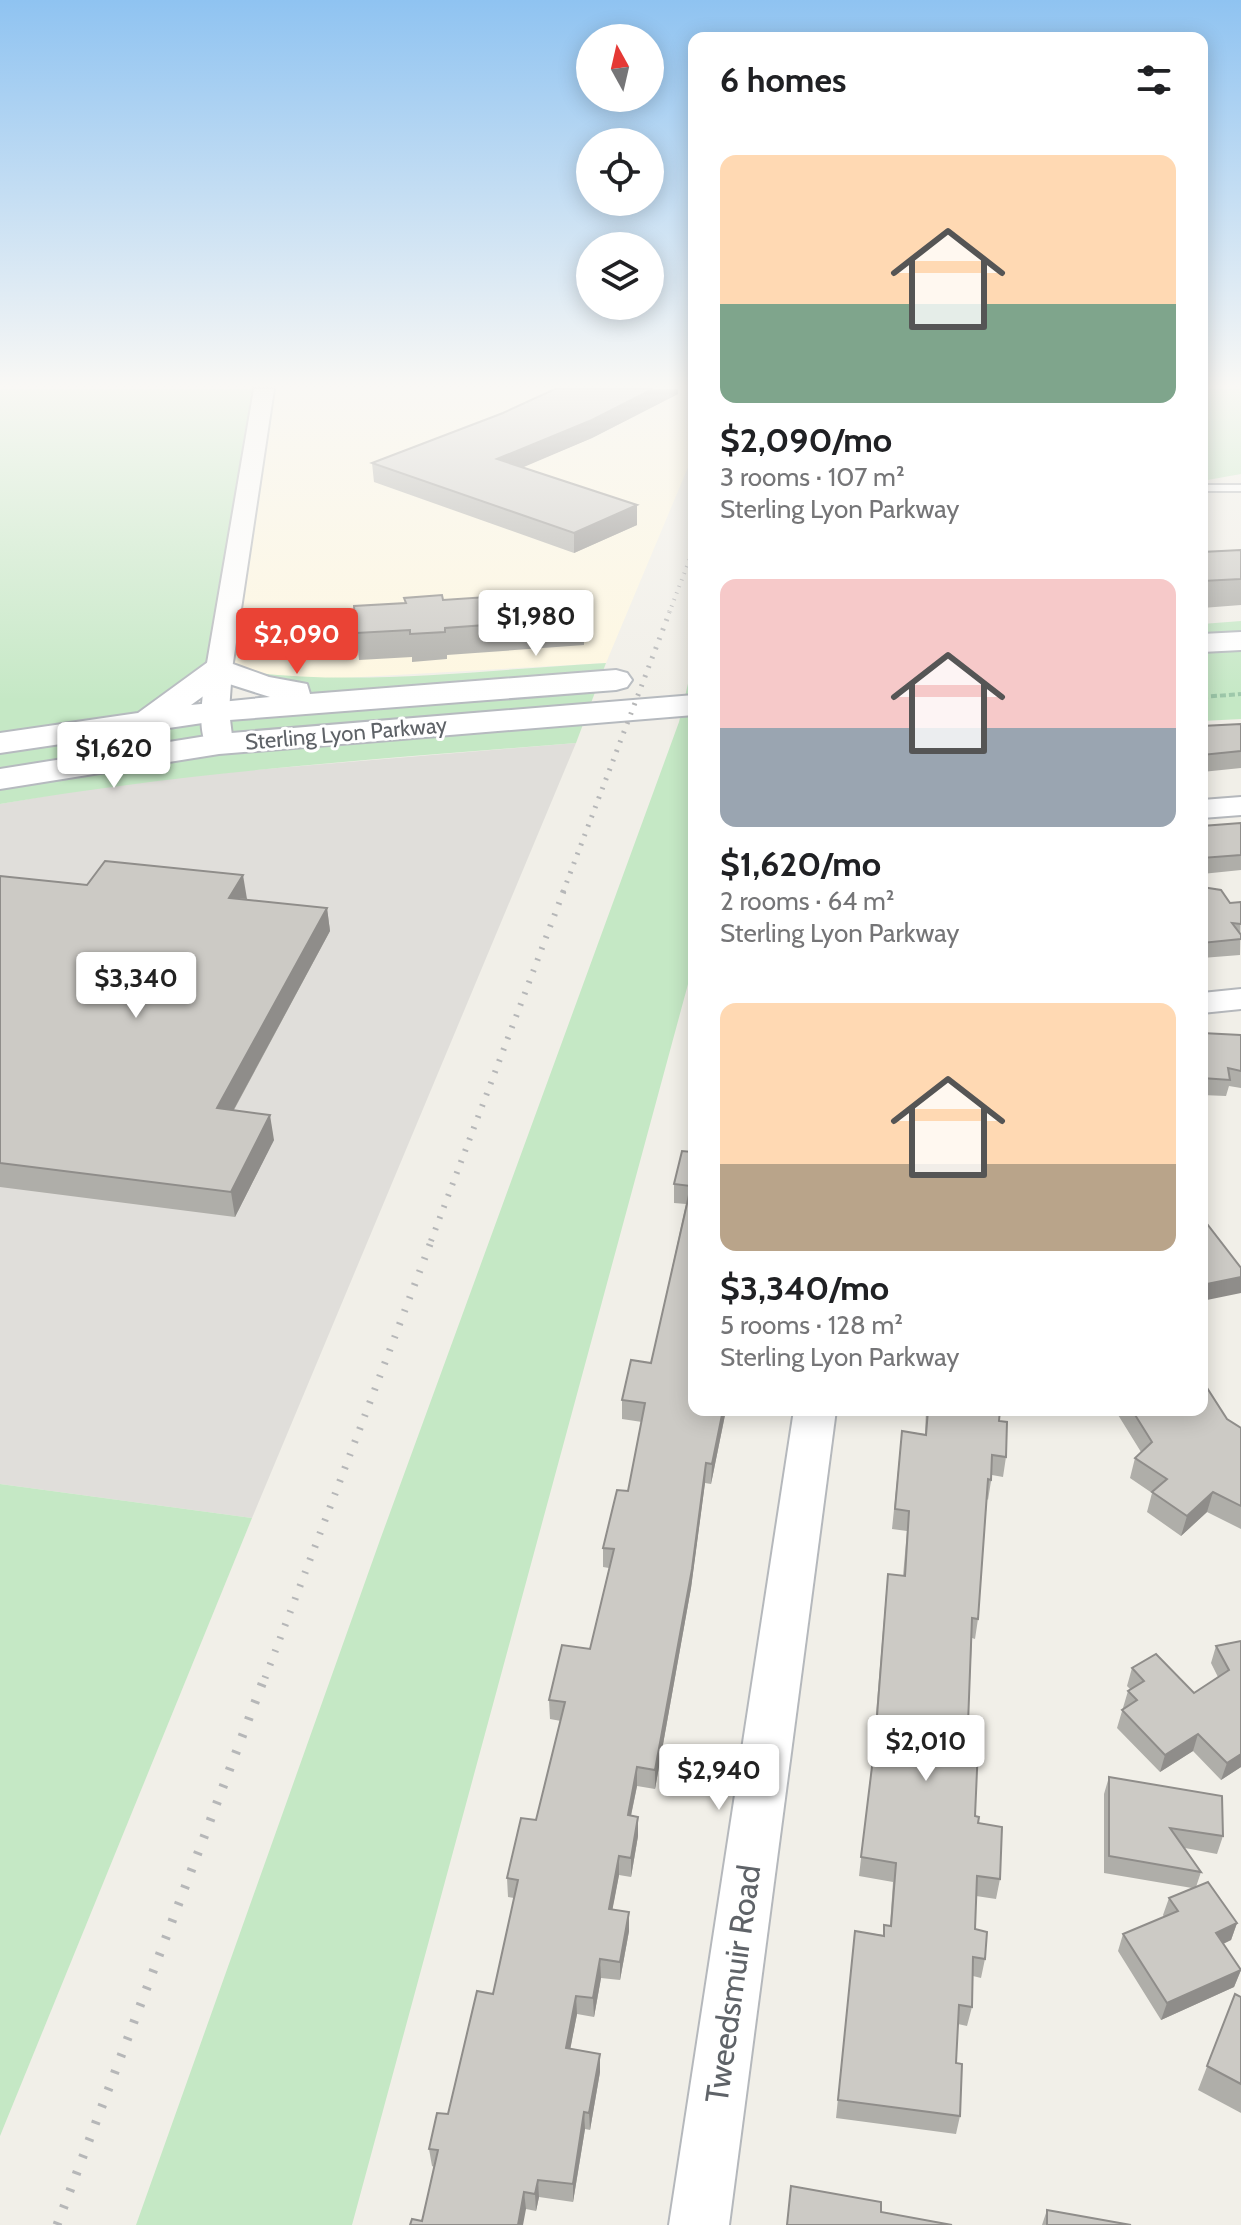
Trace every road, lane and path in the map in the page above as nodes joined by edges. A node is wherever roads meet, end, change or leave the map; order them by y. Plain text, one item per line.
1 (247, 493) edge
2 (1241, 641) edge
3 (1208, 643) edge
4 (219, 669) junction
5 (672, 676) edge
6 (1241, 694) edge
7 (382, 697) junction
8 (1208, 697) edge
9 (688, 705) edge
10 (124, 723) junction
11 (218, 728) junction
12 (0, 743) edge
13 (0, 779) edge
14 (1241, 806) edge
15 (1208, 809) edge
16 (1241, 999) edge
17 (1208, 1002) edge
18 (814, 1416) edge
19 (699, 2225) edge

1 - 4 street
2 - 3 main road
4 - 7 main road
4 - 10 main road
4 - 11 street
5 - 7 main road, Sterling Lyon Parkway
6 - 8 path
7 - 11 main road, Sterling Lyon Parkway
9 - 11 main road, Sterling Lyon Parkway
10 - 11 main road, Sterling Lyon Parkway
10 - 12 main road, Sterling Lyon Parkway
11 - 13 main road, Sterling Lyon Parkway
14 - 15 street
16 - 17 street
18 - 19 street, Tweedsmuir Road

